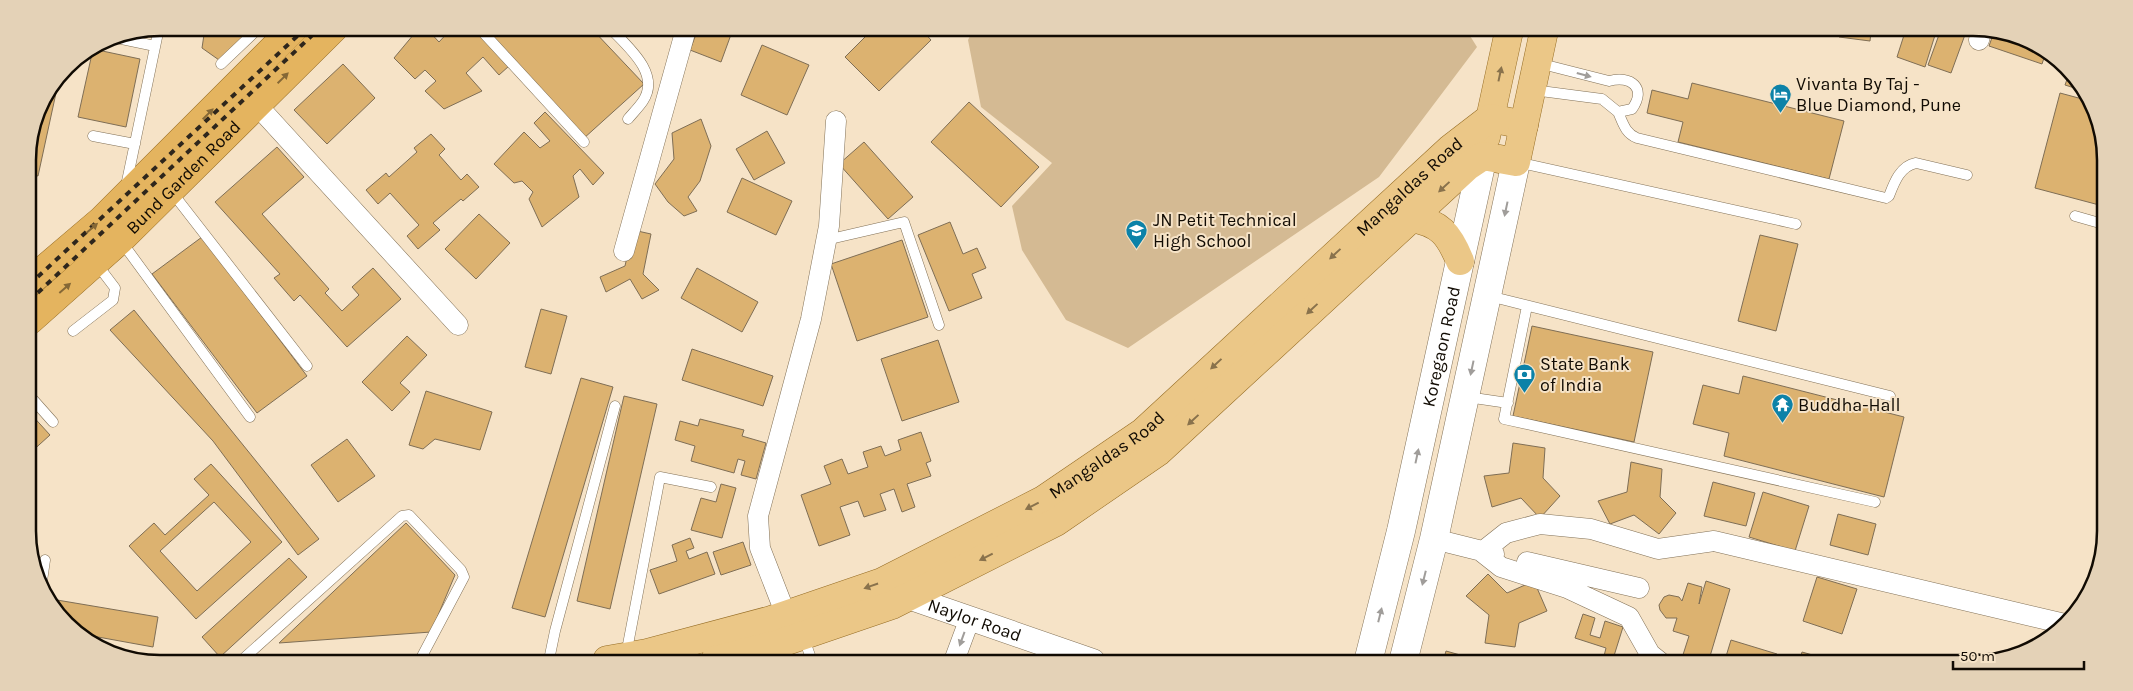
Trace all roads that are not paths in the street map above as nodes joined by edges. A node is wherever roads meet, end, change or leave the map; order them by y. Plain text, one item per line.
1 (157, 36) edge
2 (251, 36) edge
3 (286, 36) edge
4 (326, 36) edge
5 (486, 36) edge
6 (617, 36) edge
7 (684, 36) edge
8 (1508, 36) edge
9 (1543, 36) edge
10 (127, 40) edge
11 (155, 46) junction
12 (1537, 63) junction
13 (221, 64) dead end
14 (1531, 90) junction
15 (256, 104) junction
16 (1618, 112) junction
17 (628, 118) dead end
18 (1490, 118) junction
19 (836, 121) dead end
20 (1524, 125) junction
21 (93, 136) dead end
22 (584, 142) dead end
23 (136, 144) junction
24 (1482, 156) junction
25 (1516, 162) junction
26 (1967, 175) dead end
27 (170, 191) junction
28 (124, 198) junction
29 (2075, 216) dead end
30 (1411, 218) junction
31 (2097, 222) edge
32 (1796, 224) dead end
33 (120, 240) junction
34 (826, 240) junction
35 (624, 250) dead end
36 (1460, 261) junction
37 (95, 262) junction
38 (37, 275) edge
39 (1488, 296) junction
40 (1527, 306) junction
41 (37, 313) edge
42 (458, 325) dead end
43 (939, 325) dead end
44 (73, 331) dead end
45 (307, 366) dead end
46 (1890, 396) dead end
47 (1465, 397) junction
48 (1508, 403) junction
49 (36, 404) edge
50 (615, 406) dead end
51 (250, 417) dead end
52 (53, 422) dead end
53 (711, 487) dead end
54 (1875, 502) dead end
55 (1434, 540) junction
56 (1482, 552) junction
57 (45, 560) dead end
58 (43, 572) edge
59 (902, 586) junction
60 (1639, 588) dead end
61 (970, 618) junction
62 (2057, 622) edge
63 (795, 625) junction
64 (1370, 654) edge
65 (1405, 654) edge
66 (1650, 654) edge
67 (248, 655) edge
68 (423, 655) edge
69 (550, 655) edge
70 (617, 655) edge
71 (634, 655) edge
72 (727, 655) edge
73 (809, 655) edge
74 (956, 655) edge
75 (1057, 655) edge

1 - 11 lane
2 - 13 lane
28 -> 3 highway, Bund Garden Road
15 -> 4 highway, Bund Garden Road
5 - 22 lane
6 - 17 lane
7 - 35 street
18 -> 8 main road, Koregaon Road
9 - 12 main road, Koregaon Road
10 - 11 lane
11 - 23 lane
12 - 14 main road, Koregaon Road
12 -> 16 lane
14 - 16 lane
14 - 20 main road, Koregaon Road
15 - 27 highway, Bund Garden Road
15 - 42 street
16 - 26 lane
18 - 20 main road
18 - 24 main road, Koregaon Road
18 -> 59 main road, Mangaldas Road
19 - 34 street
20 - 25 main road, Koregaon Road
21 - 23 lane
23 - 28 lane
24 - 25 main road, Mangaldas Road
24 -> 30 main road, Mangaldas Road
24 - 36 main road, Koregaon Road
25 - 32 lane
25 -> 39 main road, Koregaon Road
27 - 33 highway, Bund Garden Road
27 - 45 lane
38 -> 28 highway, Bund Garden Road
29 - 31 lane
30 - 36 main road
30 -> 59 main road, Mangaldas Road
33 - 37 highway, Bund Garden Road
33 - 51 lane
34 - 43 lane
34 - 63 street
64 -> 36 main road, Koregaon Road
41 -> 37 highway, Bund Garden Road
37 - 44 lane
39 - 40 lane
39 -> 47 main road, Koregaon Road
40 - 46 lane
40 - 48 lane
47 - 48 lane
47 - 55 main road, Koregaon Road
48 - 54 lane
49 - 52 lane
50 - 69 lane
53 - 70 lane
55 - 56 street
55 -> 65 main road, Koregaon Road
56 - 60 street
56 - 62 street
56 - 66 street
57 - 58 lane
59 - 61 street, Naylor Road
59 -> 63 main road, Mangaldas Road
61 -> 74 street
61 - 75 street, Naylor Road
63 - 71 main road, Mangaldas Road
63 - 72 main road, Mangaldas Road
63 - 73 lane
67 - 68 lane

